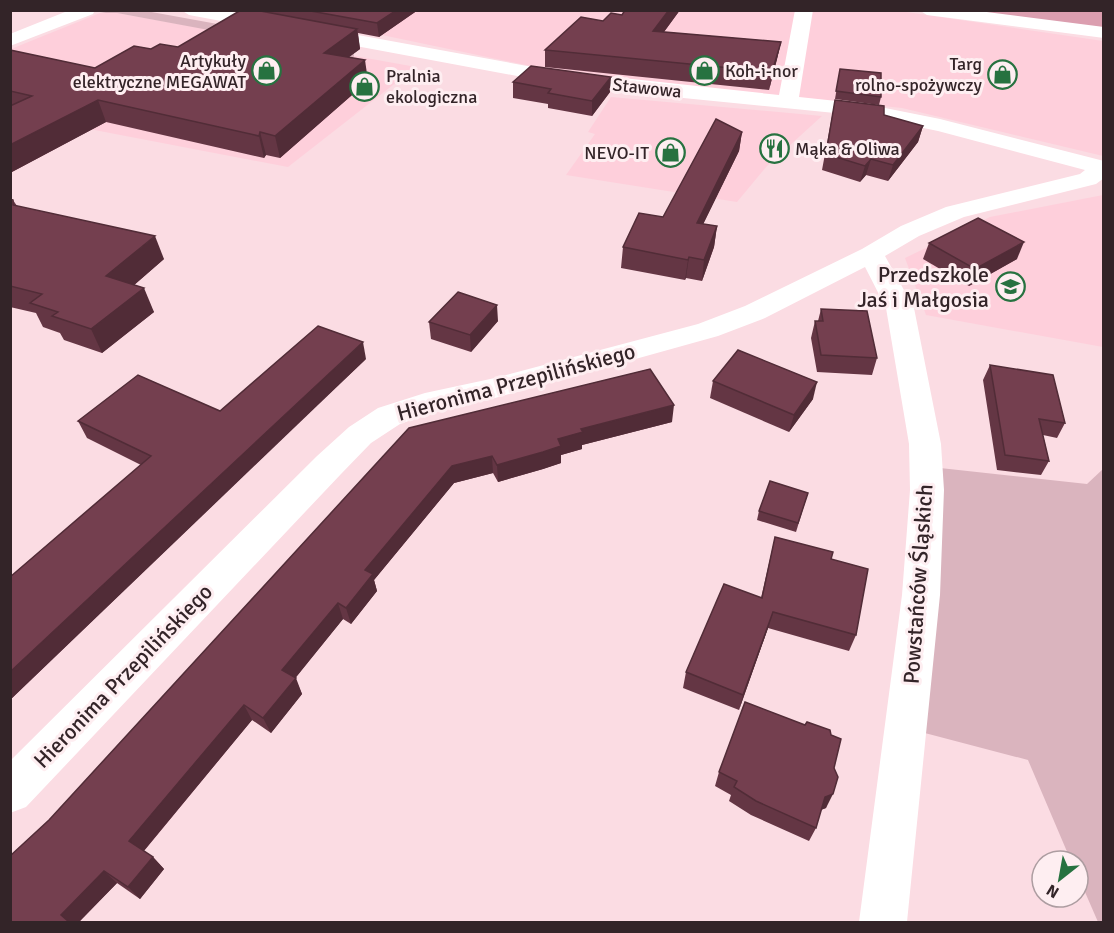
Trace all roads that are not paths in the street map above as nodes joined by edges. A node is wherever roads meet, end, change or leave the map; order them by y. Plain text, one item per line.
1 (87, 10) edge
2 (189, 10) edge
3 (804, 10) edge
4 (927, 10) edge
5 (1104, 33) edge
6 (10, 40) edge
7 (788, 102) junction
8 (1103, 168) edge
9 (871, 254) junction
10 (10, 792) edge
11 (883, 922) edge

1 - 6 street
2 - 7 street, Stawowa
3 - 7 street
4 - 5 street
7 - 8 street, Stawowa
8 - 9 street, Hieronima Przepilińskiego
9 - 10 street, Hieronima Przepilińskiego
9 - 11 street, Powstańców Śląskich

